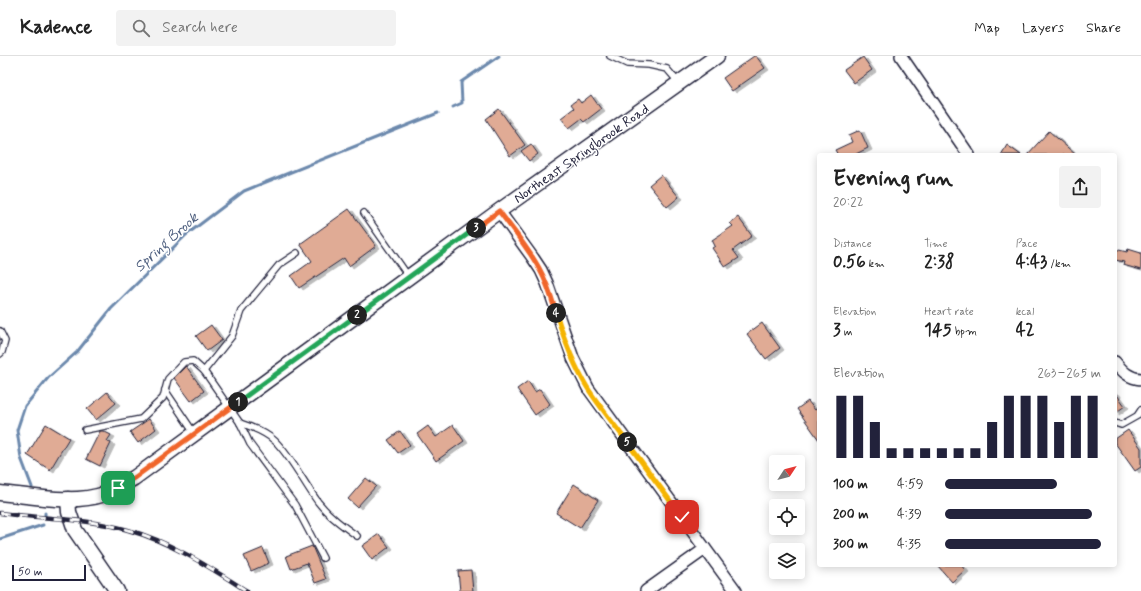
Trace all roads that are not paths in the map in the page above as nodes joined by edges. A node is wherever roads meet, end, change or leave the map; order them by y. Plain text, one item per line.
1 (610, 56) edge
2 (717, 56) edge
3 (901, 56) edge
4 (679, 83) junction
5 (969, 153) edge
6 (499, 211) junction
7 (364, 213) dead end
8 (297, 253) dead end
9 (409, 277) junction
10 (0, 331) edge
11 (0, 354) edge
12 (1117, 364) edge
13 (204, 371) junction
14 (1141, 379) edge
15 (165, 390) junction
16 (230, 407) junction
17 (1141, 410) edge
18 (240, 423) junction
19 (1117, 424) edge
20 (85, 430) dead end
21 (194, 434) junction
22 (0, 493) edge
23 (68, 499) junction
24 (357, 536) dead end
25 (705, 549) junction
26 (323, 558) dead end
27 (117, 591) edge
28 (646, 591) edge
29 (736, 591) edge

1 - 4 lane
2 - 4 street, Northeast Springbrook Road
3 - 5 street
4 - 6 street, Northeast Springbrook Road
6 - 9 street, Northeast Springbrook Road
6 - 25 street
7 - 9 lane
8 - 13 lane
9 - 16 street, Northeast Springbrook Road
10 - 11 lane
12 - 14 street
13 - 15 lane
13 - 16 lane
15 - 20 lane
15 - 21 lane
16 - 18 lane
16 - 21 street, Northeast Springbrook Road
17 - 19 lane
18 - 24 lane
18 - 26 lane
21 - 23 street, Northeast Springbrook Road
22 - 23 street, Northeast Springbrook Road
23 - 27 street
25 - 28 street
25 - 29 street

